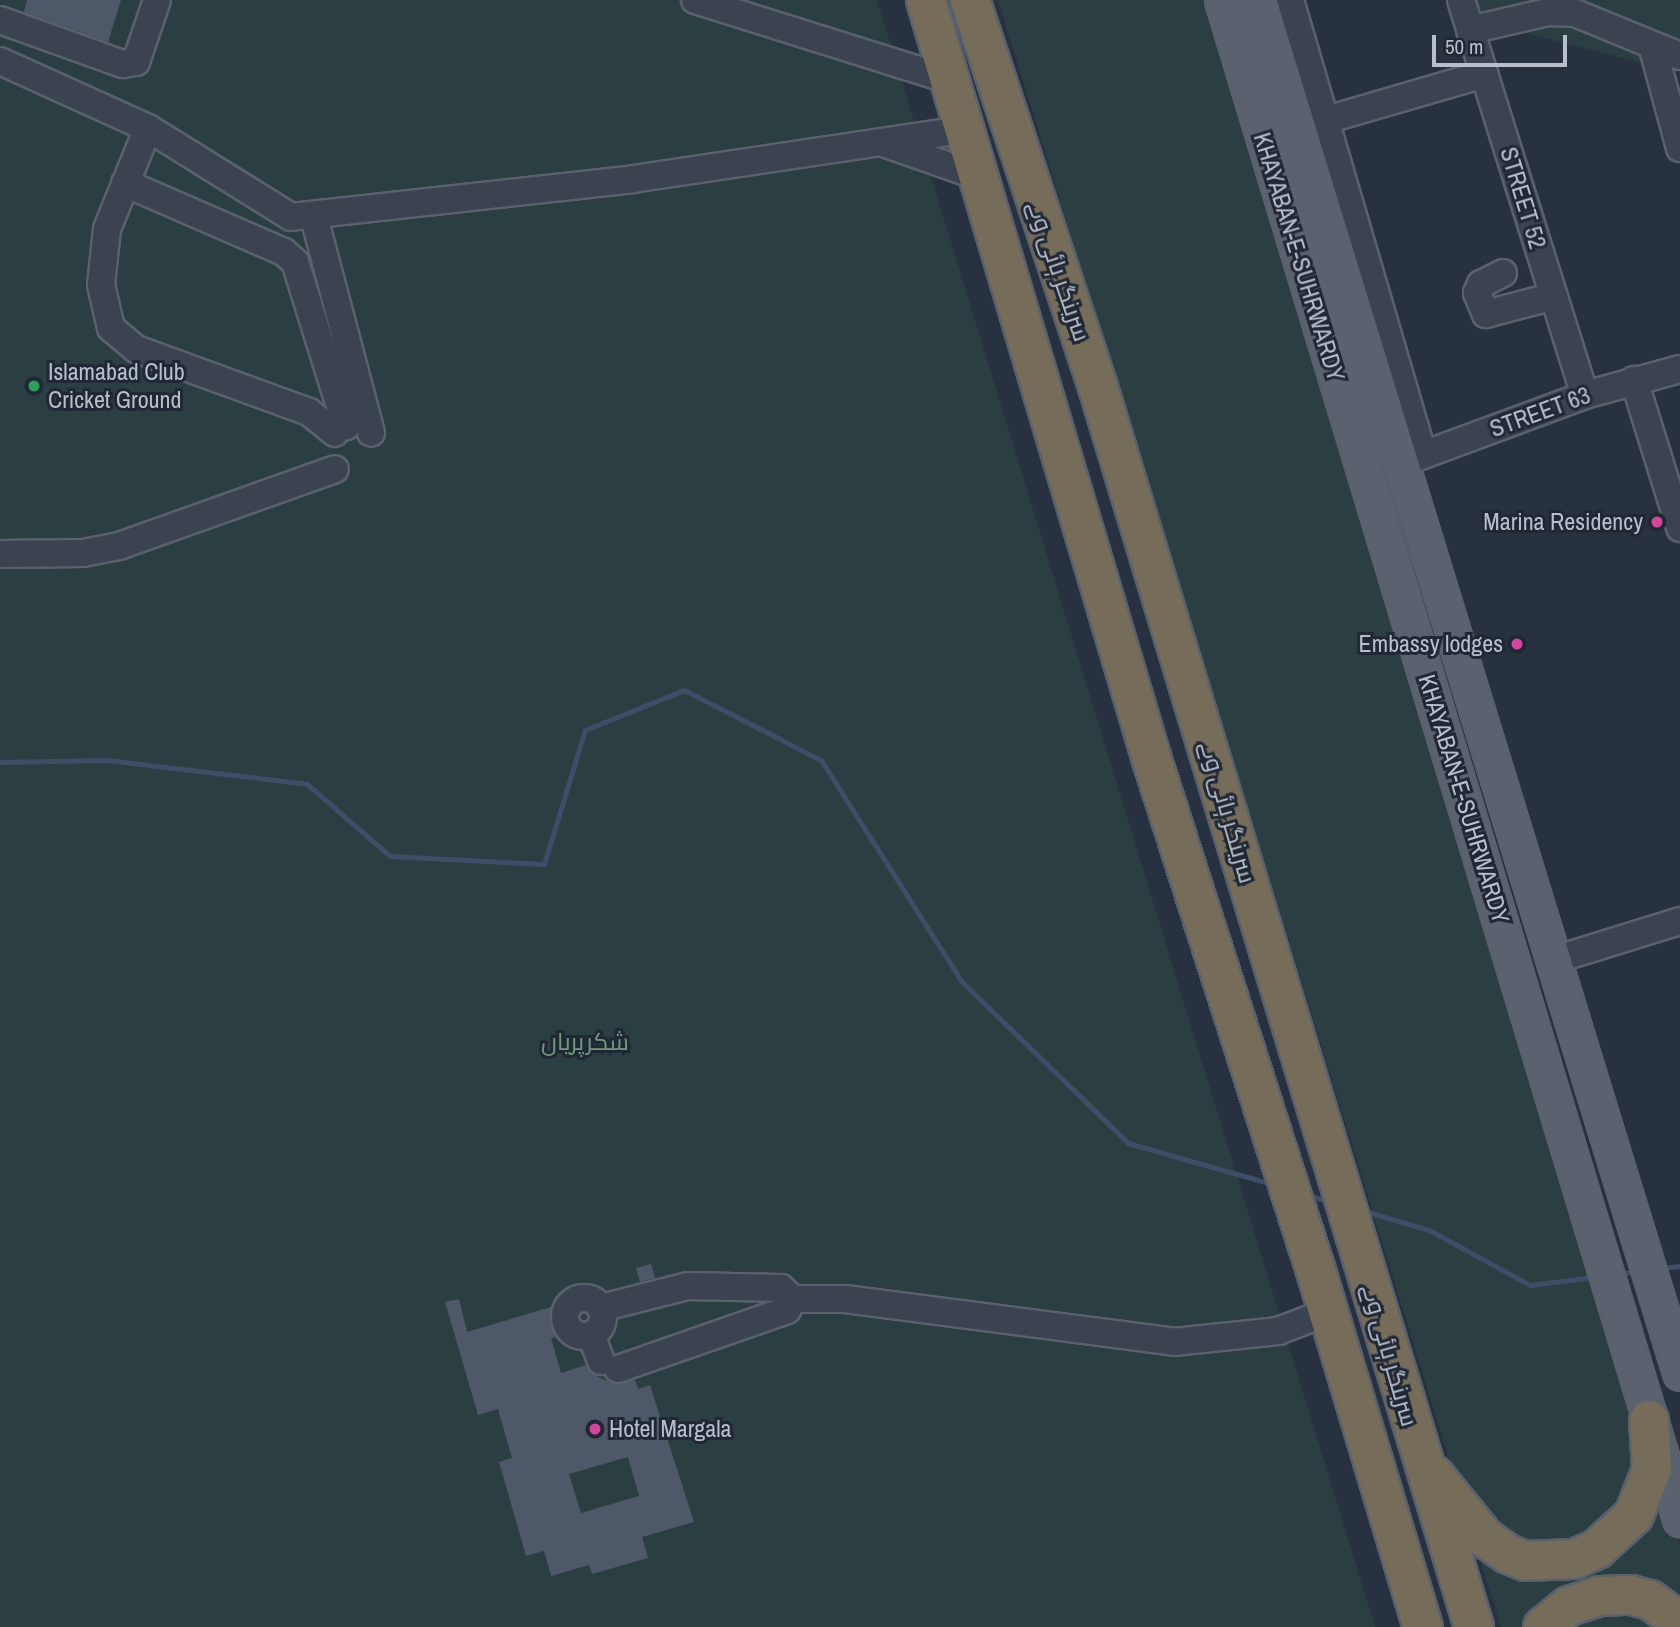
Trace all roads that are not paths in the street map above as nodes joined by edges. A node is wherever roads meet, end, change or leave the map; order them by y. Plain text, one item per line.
1 (157, 0) edge
2 (695, 0) edge
3 (926, 0) edge
4 (970, 0) edge
5 (1222, 0) edge
6 (1259, 0) edge
7 (1290, 0) edge
8 (1461, 0) edge
9 (0, 20) edge
10 (1470, 30) junction
11 (1651, 45) junction
12 (1680, 56) edge
13 (0, 61) edge
14 (1484, 74) junction
15 (950, 80) junction
16 (1286, 96) junction
17 (1253, 105) junction
18 (1326, 120) junction
19 (148, 128) junction
20 (967, 129) junction
21 (879, 142) junction
22 (1680, 148) edge
23 (980, 177) junction
24 (125, 183) junction
25 (314, 217) junction
26 (1503, 273) dead end
27 (1554, 296) junction
28 (1034, 367) junction
29 (1680, 369) edge
30 (1634, 380) junction
31 (1098, 387) junction
32 (1585, 395) junction
33 (351, 430) junction
34 (1413, 459) junction
35 (335, 469) dead end
36 (1678, 517) edge
37 (0, 554) edge
38 (1680, 921) edge
39 (1554, 960) junction
40 (1297, 1051) junction
41 (1265, 1115) junction
42 (1620, 1182) junction
43 (1585, 1196) junction
44 (793, 1299) junction
45 (1328, 1312) junction
46 (1676, 1360) edge
47 (1649, 1420) junction
48 (1420, 1457) junction
49 (1680, 1519) edge
50 (1680, 1622) edge
51 (1423, 1627) edge
52 (1474, 1627) edge
53 (1543, 1627) edge

1 - 9 street
2 - 15 street
3 - 15 highway, سرینگر ہائی وے
4 - 31 highway, سرینگر ہائی وے
5 - 17 main road, KHAYABAN-E-SUHRWARDY
6 - 16 main road, KHAYABAN-E-SUHRWARDY
7 - 18 street
8 - 10 street, STREET 52
10 - 11 street
10 - 14 street, STREET 52
11 - 12 street
11 - 22 street
13 - 19 street
14 - 18 street
14 - 27 street, STREET 52
15 - 20 highway, سرینگر ہائی وے
16 - 17 main road
16 - 34 main road, KHAYABAN-E-SUHRWARDY
17 - 43 main road, KHAYABAN-E-SUHRWARDY
18 - 34 street
19 - 24 street
19 - 25 street
20 - 21 street
20 - 23 highway, سرینگر ہائی وے
21 - 23 street
21 - 25 street
23 - 28 highway, سرینگر ہائی وے
24 - 33 street
24 - 33 street
25 - 33 street
26 - 27 street
27 - 32 street, STREET 52
28 - 31 highway
28 - 41 highway, سرینگر ہائی وے
29 - 30 street, STREET 63
30 - 32 street, STREET 63
30 - 36 street
31 - 40 highway, سرینگر ہائی وے
32 - 34 street, STREET 63
34 - 39 main road, KHAYABAN-E-SUHRWARDY
35 - 37 street
38 - 39 street
39 - 42 main road, KHAYABAN-E-SUHRWARDY
40 - 41 highway
40 - 48 highway, سرینگر ہائی وے
41 - 45 highway, سرینگر ہائی وے
42 - 43 main road
42 - 46 main road, KHAYABAN-E-SUHRWARDY
43 - 47 main road, KHAYABAN-E-SUHRWARDY
44 - 44 street
44 - 45 street
45 - 51 highway, سرینگر ہائی وے
47 - 48 highway
47 - 49 main road, KHAYABAN-E-SUHRWARDY
48 - 52 highway, سرینگر ہائی وے
50 - 53 highway

